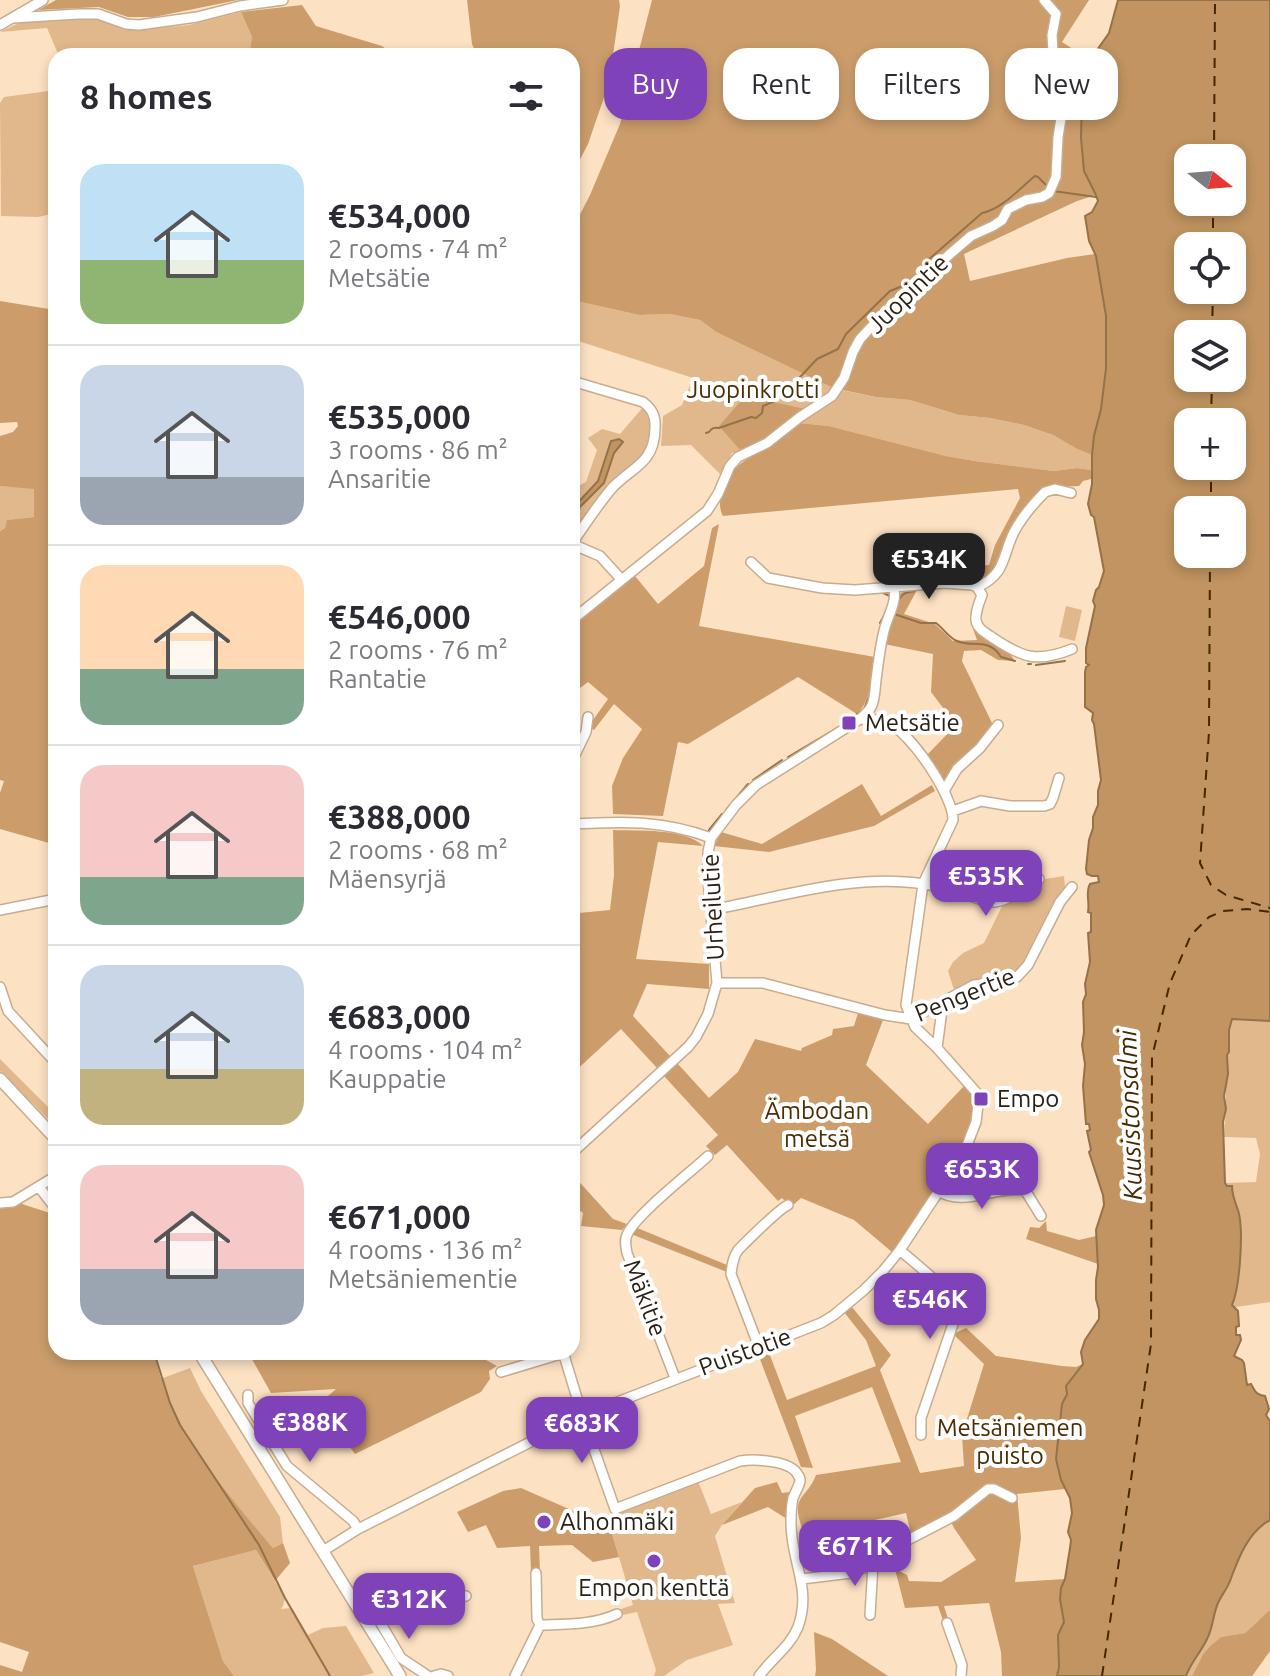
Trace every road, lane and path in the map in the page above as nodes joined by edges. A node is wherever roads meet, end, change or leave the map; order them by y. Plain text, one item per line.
1 (43, 0) edge
2 (283, 0) edge
3 (1044, 0) edge
4 (13, 18) junction
5 (0, 25) edge
6 (580, 383) edge
7 (1071, 493) dead end
8 (580, 533) edge
9 (580, 547) edge
10 (751, 562) dead end
11 (621, 579) junction
12 (977, 587) junction
13 (894, 589) junction
14 (580, 613) edge
15 (1072, 649) dead end
16 (873, 704) junction
17 (588, 717) dead end
18 (860, 719) junction
19 (886, 722) junction
20 (998, 725) dead end
21 (580, 744) edge
22 (1059, 778) dead end
23 (944, 791) junction
24 (953, 811) junction
25 (580, 824) edge
26 (711, 838) junction
27 (1039, 879) dead end
28 (923, 884) junction
29 (1072, 887) dead end
30 (48, 901) edge
31 (0, 910) edge
32 (711, 910) junction
33 (717, 983) junction
34 (0, 987) edge
35 (943, 1002) junction
36 (911, 1019) junction
37 (937, 1048) junction
38 (48, 1054) edge
39 (0, 1079) edge
40 (48, 1130) edge
41 (580, 1146) edge
42 (708, 1156) dead end
43 (48, 1181) edge
44 (39, 1187) junction
45 (939, 1191) junction
46 (48, 1199) edge
47 (0, 1203) edge
48 (788, 1205) dead end
49 (1041, 1216) dead end
50 (900, 1250) junction
51 (759, 1347) junction
52 (204, 1360) edge
53 (539, 1360) edge
54 (567, 1360) edge
55 (501, 1372) dead end
56 (675, 1378) junction
57 (248, 1395) dead end
58 (584, 1415) junction
59 (921, 1435) dead end
60 (1012, 1498) dead end
61 (358, 1529) junction
62 (323, 1551) junction
63 (873, 1564) junction
64 (536, 1573) dead end
65 (802, 1579) junction
66 (466, 1596) dead end
67 (617, 1614) dead end
68 (870, 1615) dead end
69 (947, 1623) dead end
70 (540, 1625) junction
71 (400, 1676) edge
72 (431, 1676) edge
73 (448, 1676) edge
74 (515, 1676) edge
75 (759, 1676) edge
76 (961, 1676) edge

1 - 4 street
2 - 4 street
3 - 11 street, Juopintie
4 - 5 street
6 - 8 street
7 - 12 street
9 - 11 street
10 - 13 street
11 - 14 street
12 - 13 street
12 - 15 street
13 - 16 street
16 - 18 street, Urheilutie
16 - 19 street
17 - 21 street
18 - 19 street
18 - 26 street, Urheilutie
19 - 23 street
20 - 23 street
22 - 24 street
23 - 24 street
24 - 28 street
25 - 26 street
26 - 32 street, Urheilutie
27 - 28 street
28 - 32 street
28 - 36 street
29 - 35 street, Pengertie
30 - 31 street
32 - 33 street, Urheilutie
33 - 36 street, Pengertie
33 - 41 street, Urheilutie
34 - 38 street
35 - 36 street, Pengertie
35 - 37 street
36 - 37 street, Puistotie
37 - 45 street, Puistotie
39 - 40 main road
42 - 56 street, Mäkitie
43 - 44 street
44 - 46 street
44 - 47 street
45 - 49 street
45 - 50 street, Puistotie
48 - 51 street
50 - 51 street, Puistotie
50 - 59 street
51 - 56 street, Puistotie
52 - 62 main road
53 - 55 street
54 - 58 street
56 - 58 street, Puistotie
57 - 61 street
58 - 61 street, Puistotie
58 - 65 street
60 - 63 street
61 - 62 street, Puistotie
62 - 71 main road
63 - 65 street
63 - 68 street
64 - 70 street
65 - 75 street
66 - 72 street
67 - 70 street
69 - 76 street
70 - 74 street
72 - 73 street

